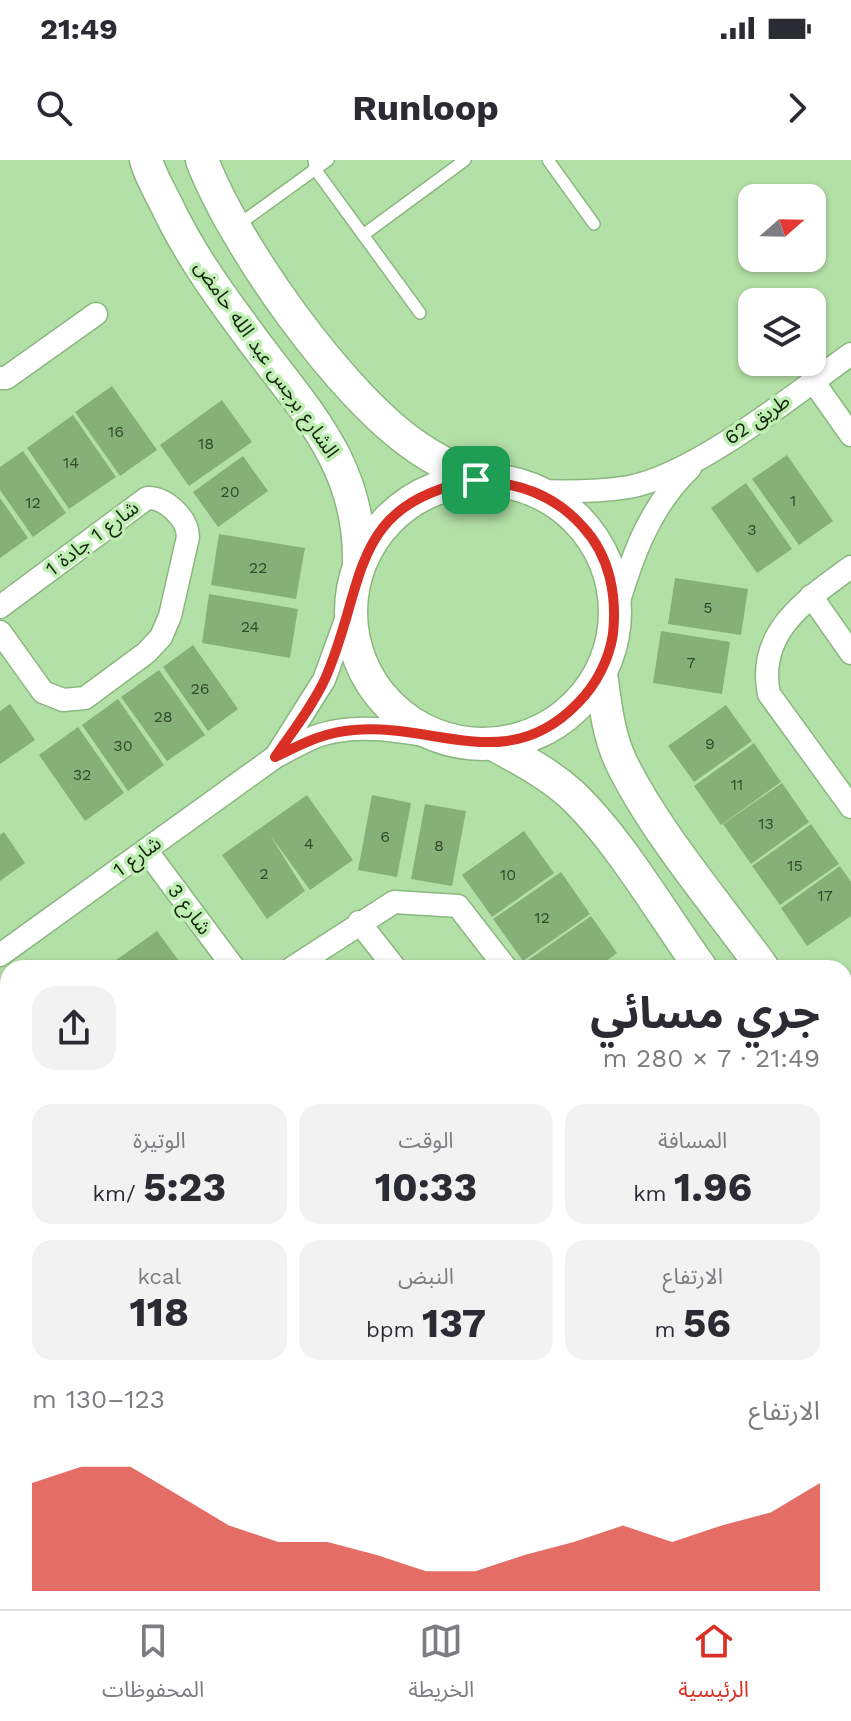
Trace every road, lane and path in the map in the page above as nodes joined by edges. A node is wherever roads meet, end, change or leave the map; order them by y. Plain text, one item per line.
1 (146, 160) edge
2 (202, 160) edge
3 (328, 160) edge
4 (465, 160) edge
5 (548, 160) edge
6 (315, 164) edge
7 (594, 224) dead end
8 (234, 228) junction
9 (363, 235) junction
10 (420, 313) dead end
11 (96, 314) dead end
12 (851, 354) edge
13 (0, 378) edge
14 (813, 381) junction
15 (851, 435) edge
16 (702, 456) junction
17 (476, 480) junction
18 (536, 491) junction
19 (359, 566) junction
20 (851, 567) edge
21 (811, 596) junction
22 (351, 606) junction
23 (0, 607) edge
24 (615, 614) junction
25 (0, 632) edge
26 (851, 653) edge
27 (601, 673) junction
28 (445, 739) junction
29 (493, 744) junction
30 (275, 757) junction
31 (851, 807) edge
32 (146, 850) junction
33 (359, 922) junction
34 (0, 955) edge
35 (228, 960) edge
36 (304, 960) edge
37 (389, 960) edge
38 (500, 960) edge
39 (695, 960) edge
40 (757, 960) edge

1 - 19 street, الشارع برجس عبد الله حامض
2 - 8 street
3 - 6 lane
4 - 9 lane
5 - 7 lane
6 - 8 lane
6 - 9 lane
8 - 17 street
9 - 10 lane
11 - 13 street
12 - 14 street, طريق 62
14 - 15 street
14 - 16 street, طريق 62
16 - 18 street, طريق 62
16 - 24 street, طريق 62
17 - 18 street
17 - 19 street
18 - 24 street
19 - 22 street
20 - 21 street
21 - 26 street
21 - 31 street
22 - 28 street
22 - 30 street, شارع 1
23 - 25 street, شارع 1 جادة 1
24 - 27 street
27 - 29 street
27 - 40 street
28 - 29 street
28 - 30 street, شارع 1
29 - 39 street
30 - 32 street, شارع 1
32 - 34 street, شارع 1
32 - 35 street, شارع 3
33 - 36 street
33 - 37 street
33 - 38 street

